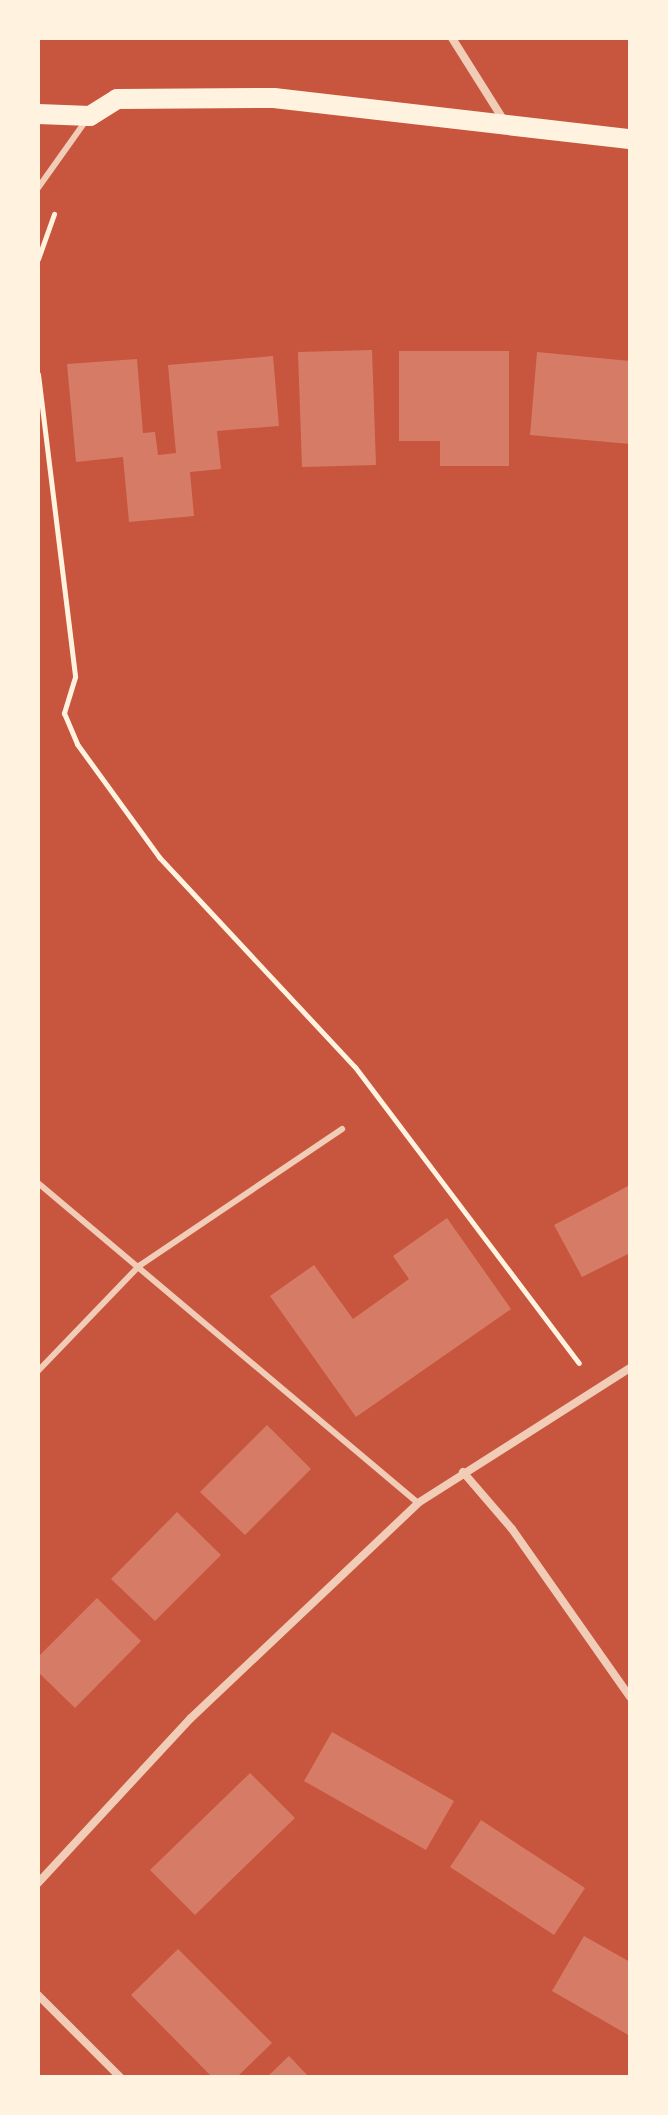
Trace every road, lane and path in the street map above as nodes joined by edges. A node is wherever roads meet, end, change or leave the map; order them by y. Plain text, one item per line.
1 (452, 38) edge
2 (38, 114) edge
3 (90, 116) junction
4 (506, 123) junction
5 (630, 139) edge
6 (38, 188) edge
7 (38, 374) edge
8 (342, 1129) dead end
9 (38, 1183) edge
10 (139, 1266) junction
11 (630, 1368) edge
12 (38, 1371) edge
13 (594, 1390) junction
14 (463, 1472) junction
15 (418, 1503) junction
16 (630, 1697) edge
17 (38, 1883) edge
18 (38, 1995) edge
19 (120, 2077) edge

1 - 4 street
2 - 3 main road
3 - 4 main road
3 - 6 lane
4 - 5 main road
7 - 13 path
8 - 10 lane
9 - 10 lane
10 - 12 lane
10 - 15 lane
11 - 13 street
13 - 14 street
14 - 15 street
14 - 16 street
15 - 17 street
18 - 19 street

